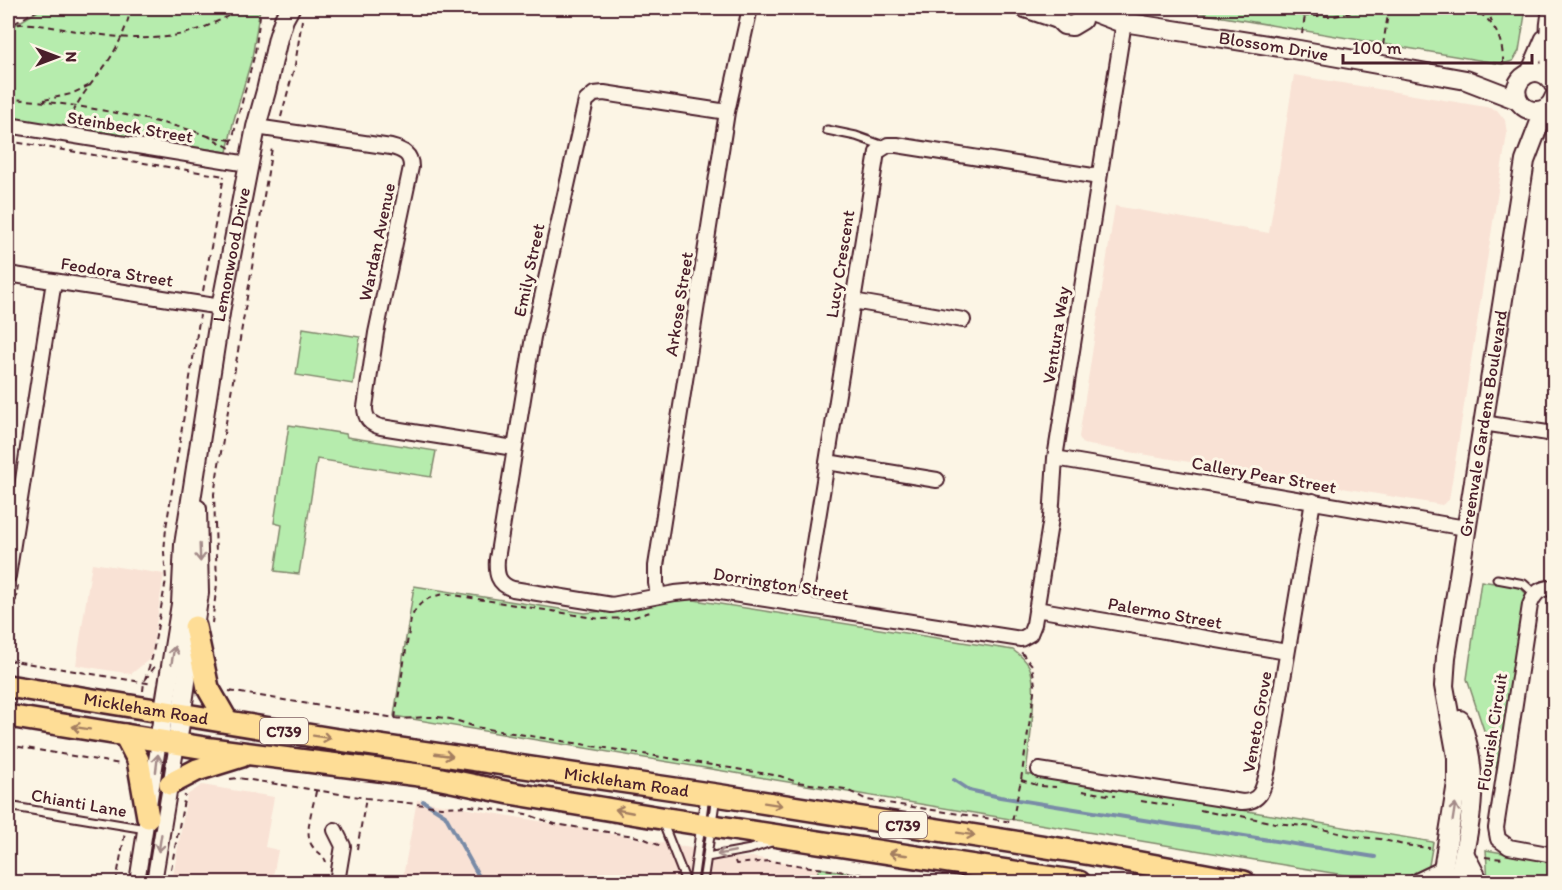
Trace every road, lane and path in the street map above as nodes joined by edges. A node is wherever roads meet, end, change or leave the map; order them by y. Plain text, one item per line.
1 (41, 8) edge
2 (130, 8) edge
3 (239, 8) edge
4 (275, 8) edge
5 (290, 8) edge
6 (1025, 8) edge
7 (1251, 8) edge
8 (1351, 8) edge
9 (1372, 8) edge
10 (1389, 8) edge
11 (1470, 8) edge
12 (1487, 8) edge
13 (1550, 8) edge
14 (748, 11) edge
15 (1058, 13) edge
16 (1081, 13) edge
17 (1344, 14) junction
18 (1305, 16) junction
19 (1121, 22) junction
20 (15, 23) junction
21 (1494, 25) junction
22 (1547, 25) junction
23 (8, 28) edge
24 (121, 38) junction
25 (278, 38) junction
26 (1383, 45) dead end
27 (1299, 50) junction
28 (1503, 65) dead end
29 (1524, 77) junction
30 (1466, 80) junction
31 (1553, 81) edge
32 (90, 85) junction
33 (8, 99) edge
34 (41, 100) junction
35 (1520, 102) junction
36 (1551, 105) edge
37 (76, 106) junction
38 (727, 112) junction
39 (8, 125) edge
40 (256, 127) junction
41 (826, 130) dead end
42 (67, 135) junction
43 (208, 135) junction
44 (884, 146) junction
45 (272, 148) dead end
46 (1525, 161) junction
47 (248, 164) junction
48 (224, 176) dead end
49 (1099, 177) junction
50 (8, 274) edge
51 (54, 281) junction
52 (853, 301) junction
53 (201, 303) junction
54 (221, 306) junction
55 (963, 320) dead end
56 (1483, 423) junction
57 (1554, 434) edge
58 (514, 448) junction
59 (1055, 458) junction
60 (827, 462) junction
61 (196, 474) junction
62 (936, 480) dead end
63 (14, 500) edge
64 (1313, 501) junction
65 (1466, 528) junction
66 (8, 576) edge
67 (1497, 579) dead end
68 (508, 588) joint
69 (1554, 588) edge
70 (1535, 594) junction
71 (658, 596) junction
72 (804, 605) junction
73 (1036, 609) junction
74 (656, 610) dead end
75 (203, 629) junction
76 (1015, 644) junction
77 (1287, 652) junction
78 (8, 660) edge
79 (144, 682) junction
80 (8, 686) edge
81 (168, 686) junction
82 (1444, 686) junction
83 (223, 689) dead end
84 (173, 713) junction
85 (8, 716) edge
86 (395, 718) junction
87 (227, 721) junction
88 (125, 735) junction
89 (168, 742) junction
90 (251, 753) junction
91 (1039, 770) dead end
92 (1021, 780) junction
93 (179, 785) junction
94 (1062, 787) dead end
95 (1078, 790) dead end
96 (316, 791) dead end
97 (711, 795) junction
98 (1125, 797) dead end
99 (366, 798) dead end
100 (1138, 800) dead end
101 (8, 806) edge
102 (1181, 806) dead end
103 (1198, 809) dead end
104 (661, 818) junction
105 (147, 823) junction
106 (706, 825) junction
107 (334, 830) dead end
108 (785, 838) junction
109 (1436, 848) dead end
110 (356, 851) dead end
111 (1464, 853) junction
112 (1554, 855) edge
113 (707, 857) junction
114 (326, 862) dead end
115 (831, 871) dead end
116 (170, 872) dead end
117 (1442, 876) edge
118 (137, 882) edge
119 (154, 882) edge
120 (337, 882) edge
121 (686, 882) edge
122 (693, 882) edge
123 (704, 882) edge
124 (857, 882) edge
125 (1079, 882) edge
126 (1244, 882) edge
127 (1419, 882) edge
128 (1458, 882) edge
129 (1479, 882) edge

1 - 20 path
2 - 24 path
3 - 24 path
4 - 25 street, Lemonwood Drive
5 - 25 street, Lemonwood Drive
6 - 15 street
7 - 18 path
8 - 17 path
9 - 17 path
10 - 26 path
11 - 21 path
12 - 21 path
13 - 22 street
14 - 38 street, Arkose Street
15 - 16 street, Blossom Drive
16 - 19 street, Blossom Drive
17 - 18 path
18 - 27 path
19 - 27 street, Blossom Drive
19 - 49 street, Ventura Way
20 - 23 path
20 - 24 path
21 - 28 path
22 - 29 street
22 - 31 street
24 - 32 path
25 - 40 street, Lemonwood Drive
27 - 30 street, Blossom Drive
29 - 30 street, Blossom Drive
29 - 31 street, Blossom Drive
29 - 35 street, Greenvale Gardens Boulevard
30 - 35 street, Blossom Drive
32 - 34 path
32 - 37 path
33 - 34 path
34 - 37 path
35 - 36 street, Blossom Drive
35 - 46 street, Greenvale Gardens Boulevard
36 - 46 street, Greenvale Gardens Boulevard
37 - 42 path
37 - 43 path
38 - 58 street, Emily Street
38 - 71 street, Arkose Street
39 - 42 street, Steinbeck Street
40 - 47 street, Lemonwood Drive
40 - 58 street, Wardan Avenue
41 - 44 lane
42 - 47 street, Steinbeck Street
43 - 43 path
44 - 49 street
44 - 52 street, Lucy Crescent
45 - 75 path
46 - 56 street, Greenvale Gardens Boulevard
47 - 54 street, Lemonwood Drive
48 - 53 path
49 - 59 street, Ventura Way
50 - 51 street, Feodora Street
51 - 53 street, Feodora Street
51 - 63 street
52 - 55 street
52 - 60 street, Lucy Crescent
53 - 54 street, Feodora Street
53 - 79 path
54 - 61 street, Lemonwood Drive
56 - 57 street
56 - 65 street, Greenvale Gardens Boulevard
58 - 68 street, Emily Street
59 - 64 street, Callery Pear Street
59 - 73 street, Ventura Way
60 - 62 street
60 - 72 street, Lucy Crescent
61 -> 75 street, Lemonwood Drive
81 -> 61 street, Lemonwood Drive
63 - 66 street
64 - 65 street, Callery Pear Street
64 - 77 street, Veneto Grove
65 - 82 street, Greenvale Gardens Boulevard
67 - 70 lane
68 - 71 street, Dorrington Street
69 - 70 street
70 - 112 street, Flourish Circuit
71 - 72 street, Dorrington Street
72 - 76 street, Dorrington Street
73 - 76 street, Ventura Way
73 - 77 street, Palermo Street
74 - 86 path
75 - 84 street, Lemonwood Drive
75 - 87 main road
76 - 92 path
77 - 91 street, Veneto Grove
78 - 79 path
79 - 81 path
80 - 84 main road, Mickleham Road / C739
81 - 84 street, Lemonwood Drive
82 - 111 street, Greenvale Gardens Boulevard
117 -> 82 street, Greenvale Gardens Boulevard
83 - 86 path
84 - 87 main road, Mickleham Road / C739
84 - 89 street, Lemonwood Drive
88 -> 85 main road, Mickleham Road / C739
86 - 92 path
87 -> 97 main road, Mickleham Road / C739
88 - 89 main road, Mickleham Road / C739
88 - 105 main road
89 - 90 main road, Mickleham Road / C739
89 - 93 street
105 -> 89 street
90 - 93 main road
104 -> 90 main road, Mickleham Road / C739
92 - 94 path
93 - 116 path
93 -> 119 street
95 - 98 path
96 - 114 path
97 - 106 lane
97 - 106 lane
97 -> 126 main road, Mickleham Road / C739
99 - 110 path
100 - 102 path
101 - 105 lane, Chianti Lane
103 - 109 path
104 - 106 main road, Mickleham Road / C739
104 - 121 lane
105 - 118 street
106 - 108 main road, Mickleham Road / C739
106 - 113 lane
106 - 122 lane
107 - 120 street
108 -> 113 lane
125 -> 108 main road, Mickleham Road / C739
111 - 128 street, Greenvale Gardens Boulevard
111 - 129 street
113 - 123 lane
115 - 124 path
117 - 127 street, Greenvale Gardens Boulevard

